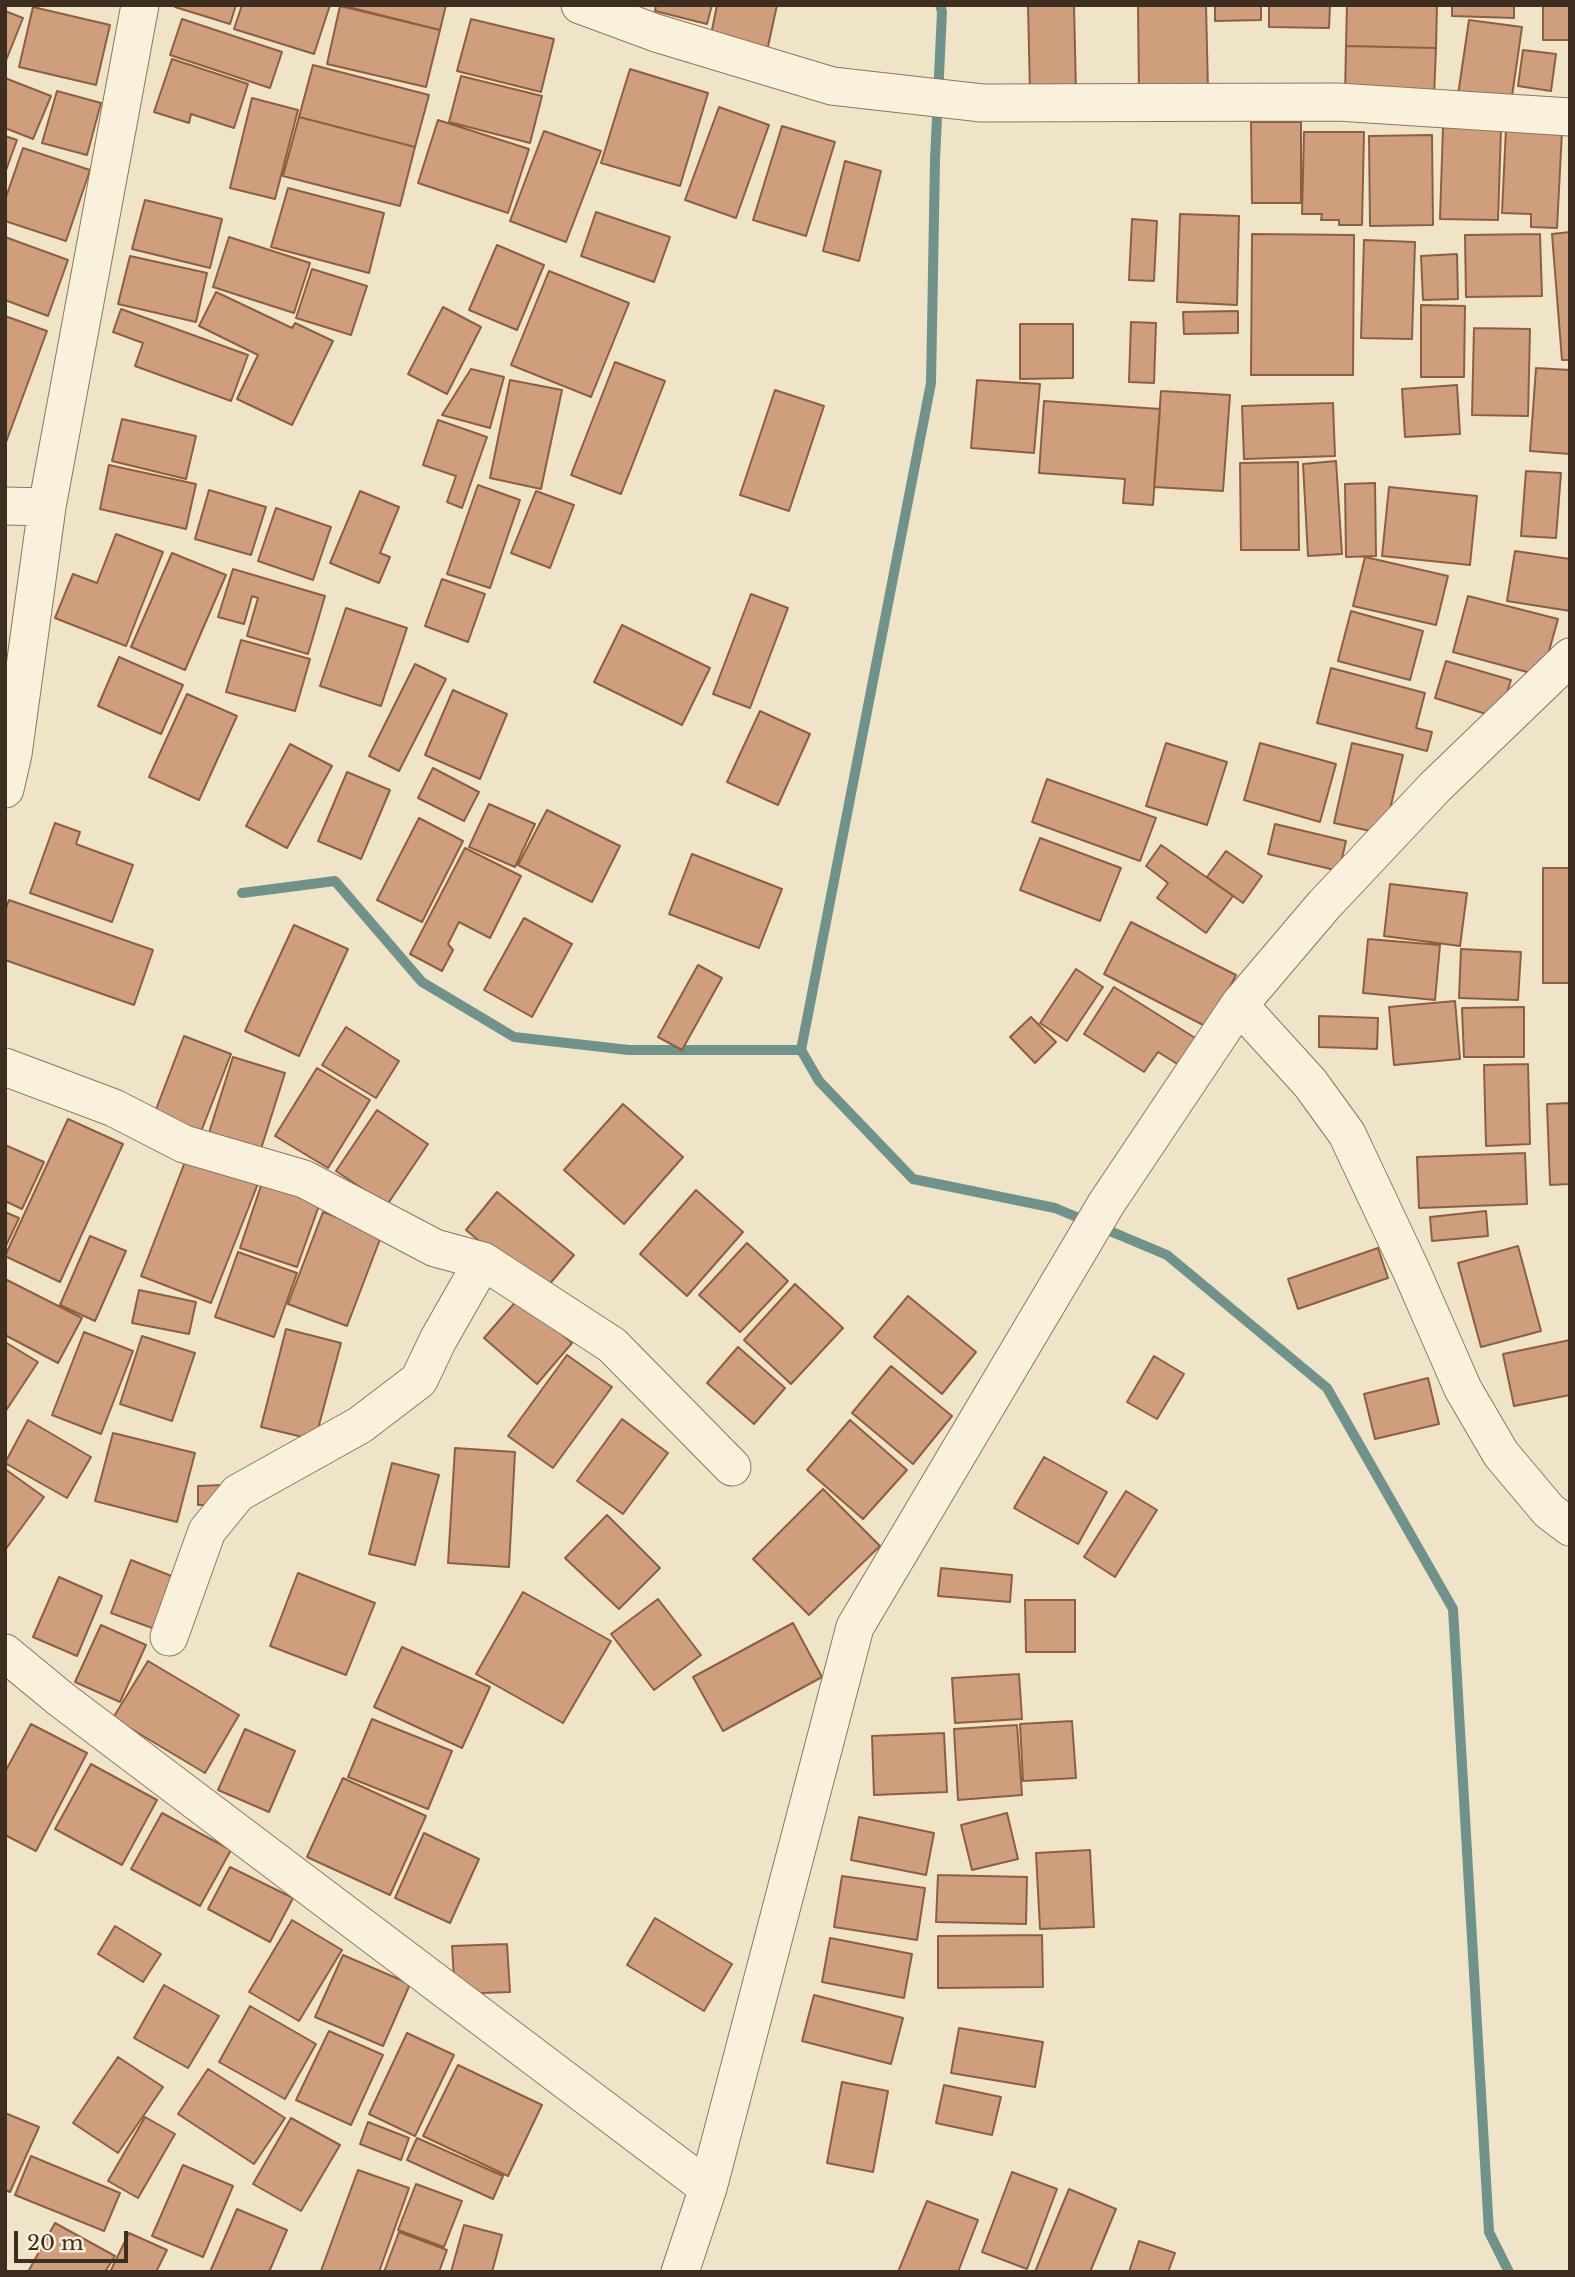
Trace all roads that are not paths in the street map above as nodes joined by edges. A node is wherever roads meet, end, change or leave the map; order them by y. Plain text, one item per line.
1 (140, 5) edge
2 (580, 5) edge
3 (1570, 117) edge
4 (5, 506) edge
5 (47, 507) junction
6 (1570, 657) edge
7 (5, 789) edge
8 (1239, 1005) junction
9 (5, 1067) edge
10 (483, 1261) junction
11 (732, 1467) dead end
12 (1570, 1527) edge
13 (169, 1637) dead end
14 (5, 1653) edge
15 (708, 2188) junction
16 (680, 2272) edge

1 - 5 street
2 - 3 street
4 - 5 street
5 - 7 street
6 - 8 street
8 - 12 street
8 - 15 street
9 - 10 street
10 - 11 street
10 - 13 street
14 - 15 street
15 - 16 street

